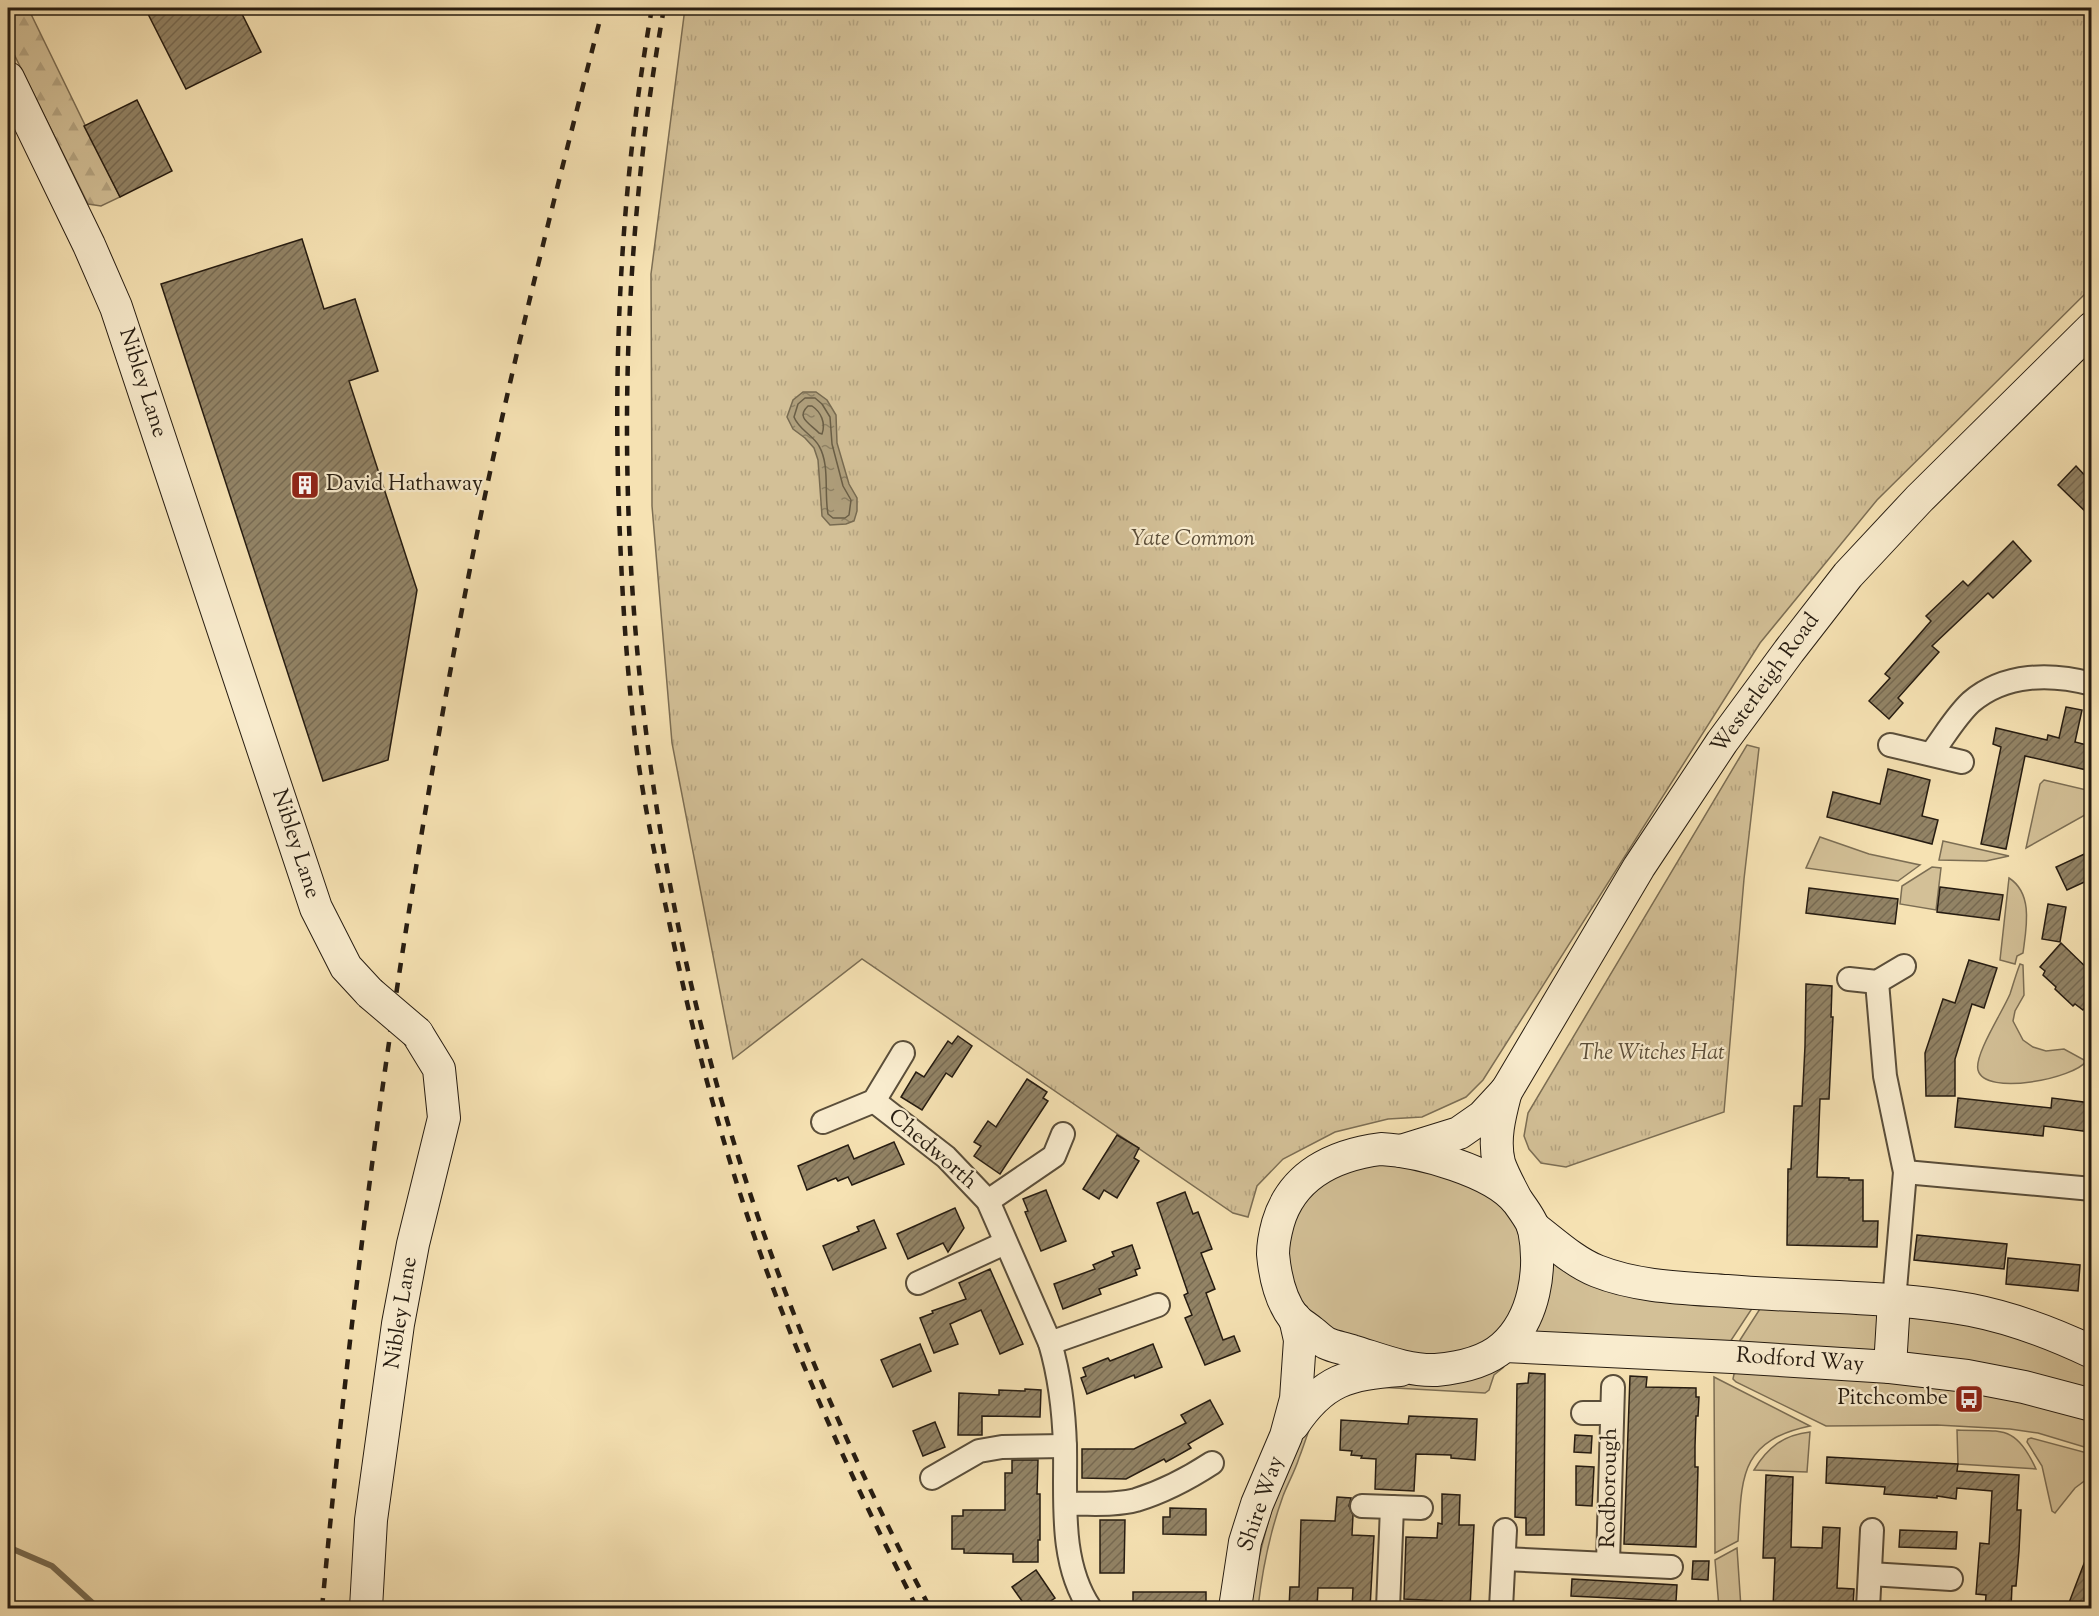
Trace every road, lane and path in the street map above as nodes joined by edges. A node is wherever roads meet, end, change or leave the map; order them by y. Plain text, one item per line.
1 (8, 78) edge
2 (2091, 328) edge
3 (2091, 684) edge
4 (1890, 745) dead end
5 (1931, 754) junction
6 (1962, 762) dead end
7 (1904, 966) dead end
8 (1849, 979) dead end
9 (1877, 982) junction
10 (903, 1053) dead end
11 (1506, 1090) junction
12 (874, 1101) junction
13 (824, 1122) dead end
14 (1063, 1134) dead end
15 (1401, 1151) junction
16 (1905, 1172) junction
17 (2091, 1189) edge
18 (1516, 1200) junction
19 (988, 1201) junction
20 (1533, 1227) junction
21 (1005, 1243) junction
22 (918, 1283) dead end
23 (1894, 1301) junction
24 (1158, 1305) dead end
25 (1295, 1318) junction
26 (1050, 1343) junction
27 (1505, 1346) junction
28 (2091, 1352) edge
29 (1890, 1367) junction
30 (1419, 1368) junction
31 (1613, 1387) dead end
32 (2091, 1405) edge
33 (1583, 1413) dead end
34 (1611, 1413) junction
35 (1286, 1436) junction
36 (1065, 1446) junction
37 (1212, 1463) dead end
38 (932, 1478) dead end
39 (1065, 1503) junction
40 (1362, 1506) dead end
41 (1392, 1507) junction
42 (1421, 1508) dead end
43 (1505, 1530) dead end
44 (1872, 1530) dead end
45 (1504, 1559) junction
46 (1608, 1563) junction
47 (1671, 1567) dead end
48 (1870, 1574) junction
49 (1950, 1579) dead end
50 (366, 1608) edge
51 (1090, 1608) edge
52 (1235, 1608) edge
53 (1388, 1608) edge
54 (1501, 1608) edge
55 (1868, 1608) edge

1 - 50 street, Nibley Lane, bridge
2 - 11 street, Westerleigh Road
3 - 5 street
4 - 5 street
5 - 6 street
7 - 9 street
8 - 9 street
9 - 16 street
10 - 12 street, Chedworth
11 - 15 street, Westerleigh Road
11 - 18 street, Westerleigh Road
12 - 13 street, Chedworth
12 - 19 street, Chedworth
14 - 19 street, Chedworth
15 - 18 street
15 - 25 street
16 - 17 street
16 - 23 street
18 - 20 street
19 - 21 street, Chedworth
20 - 23 street
20 - 27 street
21 - 22 street
21 - 26 street, Chedworth
23 - 28 street
23 - 29 street
24 - 26 street
25 - 30 street
25 - 35 street, Shire Way
26 - 36 street, Chedworth
27 - 29 street, Rodford Way
27 - 30 street
29 - 32 street, Rodford Way
30 - 35 street, Shire Way
31 - 34 street, Rodborough
33 - 34 street, Rodborough
34 - 46 street, Rodborough
35 - 52 street, Shire Way
36 - 38 street
36 - 39 street, Chedworth
37 - 39 street
39 - 51 street, Chedworth
40 - 41 street
41 - 42 street
41 - 53 street
43 - 45 street
44 - 48 street
45 - 46 street, Rodborough
45 - 54 street
46 - 47 street, Rodborough
48 - 49 street
48 - 55 street

